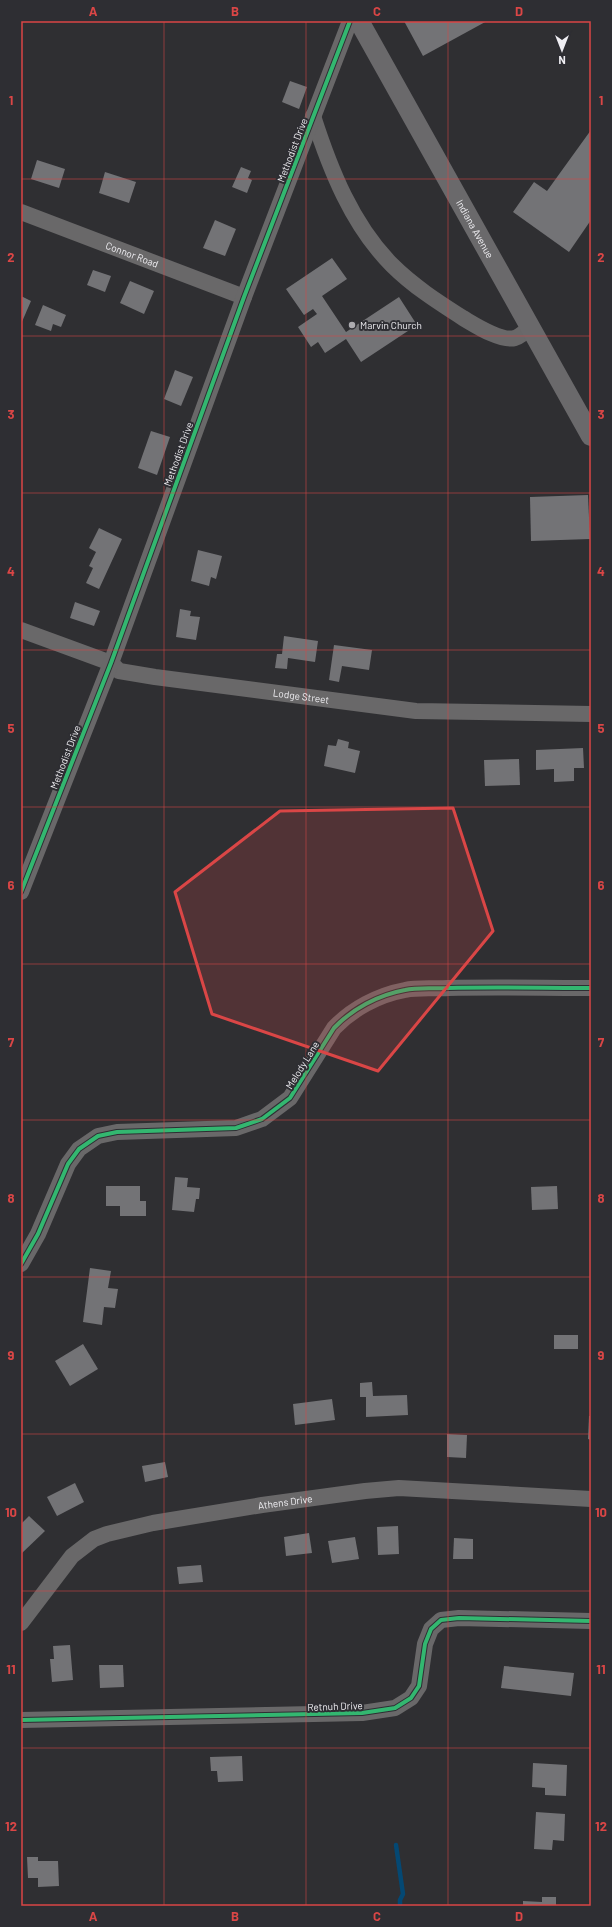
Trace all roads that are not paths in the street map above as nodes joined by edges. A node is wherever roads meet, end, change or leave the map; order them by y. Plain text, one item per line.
1 (350, 21) edge
2 (359, 21) edge
3 (313, 116) junction
4 (21, 212) edge
5 (244, 297) junction
6 (530, 327) junction
7 (591, 436) edge
8 (21, 630) edge
9 (110, 663) junction
10 (591, 714) edge
11 (21, 892) edge
12 (591, 988) edge
13 (21, 1264) edge
14 (591, 1499) edge
15 (591, 1621) edge
16 (21, 1623) edge
17 (21, 1720) edge

1 - 3 street, Methodist Drive
2 - 6 main road, Indiana Avenue
3 - 5 street, Methodist Drive
3 - 6 street
4 - 5 street, Connor Road
5 - 9 street, Methodist Drive
6 - 7 main road, Indiana Avenue
8 - 9 street, Lodge Street
9 - 10 street, Lodge Street
9 - 11 street, Methodist Drive
12 - 13 street, Melody Lane
14 - 16 street, Athens Drive
15 - 17 street, Retnuh Drive

